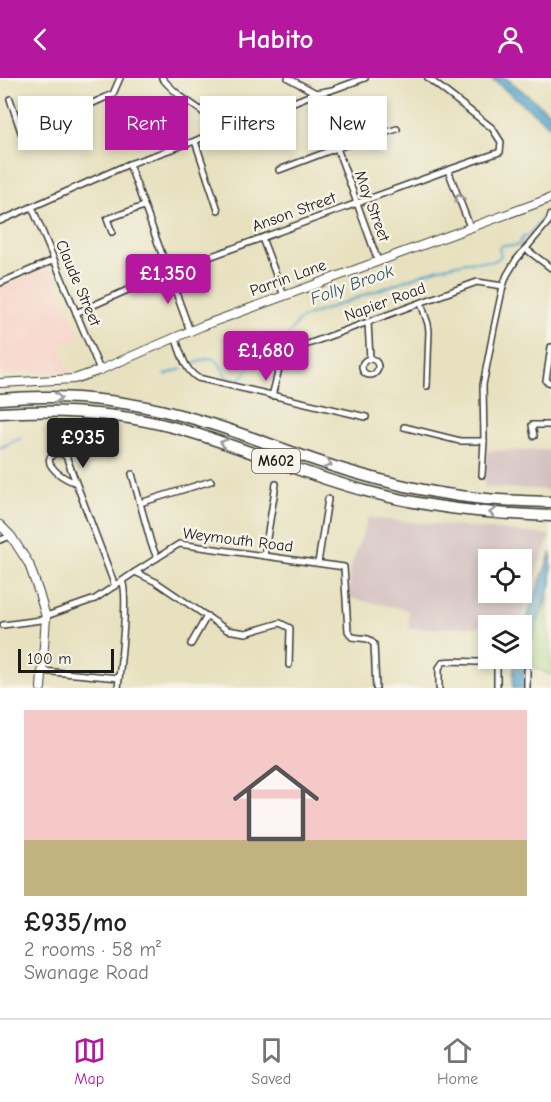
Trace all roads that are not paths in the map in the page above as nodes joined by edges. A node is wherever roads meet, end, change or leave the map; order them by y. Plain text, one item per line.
1 (120, 78) edge
2 (162, 78) edge
3 (288, 78) edge
4 (365, 78) edge
5 (428, 78) edge
6 (316, 93) junction
7 (317, 96) edge
8 (10, 99) dead end
9 (296, 101) edge
10 (200, 110) edge
11 (397, 129) dead end
12 (387, 132) edge
13 (200, 139) edge
14 (195, 141) junction
15 (332, 150) edge
16 (338, 150) edge
17 (129, 164) junction
18 (279, 170) dead end
19 (448, 170) junction
20 (550, 200) edge
21 (356, 203) junction
22 (144, 206) junction
23 (32, 207) junction
24 (218, 210) dead end
25 (551, 215) edge
26 (0, 221) edge
27 (470, 227) junction
28 (112, 232) dead end
29 (262, 238) junction
30 (526, 249) junction
31 (54, 260) junction
32 (378, 261) junction
33 (551, 268) edge
34 (168, 272) junction
35 (0, 283) edge
36 (503, 286) junction
37 (284, 296) junction
38 (421, 303) junction
39 (76, 313) junction
40 (368, 322) junction
41 (190, 331) junction
42 (175, 337) junction
43 (551, 346) edge
44 (370, 359) dead end
45 (100, 370) junction
46 (0, 383) edge
47 (551, 383) edge
48 (427, 386) dead end
49 (272, 396) junction
50 (0, 399) edge
51 (0, 413) edge
52 (366, 417) dead end
53 (551, 425) edge
54 (404, 427) dead end
55 (534, 436) dead end
56 (484, 441) junction
57 (132, 474) dead end
58 (482, 475) dead end
59 (211, 481) dead end
60 (76, 483) junction
61 (276, 484) dead end
62 (327, 499) dead end
63 (551, 502) edge
64 (140, 503) junction
65 (551, 516) edge
66 (0, 525) edge
67 (11, 536) junction
68 (0, 540) edge
69 (264, 556) junction
70 (157, 558) junction
71 (318, 563) junction
72 (135, 572) junction
73 (122, 581) junction
74 (115, 586) junction
75 (207, 615) junction
76 (46, 617) junction
77 (3, 625) dead end
78 (191, 644) dead end
79 (478, 661) edge
80 (289, 665) dead end
81 (497, 669) edge
82 (527, 670) dead end
83 (42, 671) junction
84 (119, 678) junction
85 (41, 688) edge
86 (118, 688) edge
87 (376, 688) edge
88 (439, 688) edge
89 (496, 688) edge
90 (527, 688) edge

1 - 8 street
2 - 10 street
3 - 6 street
4 - 6 street
5 - 19 street, Anson Street
6 - 7 street, May Street
6 - 9 street
11 - 12 street
13 - 14 street
14 - 17 street
14 - 24 street
15 - 18 street
16 - 21 street, May Street
17 - 22 street
17 - 23 street
19 - 21 street, Anson Street
27 -> 19 street
20 - 27 main road, Parrin Lane
21 - 29 street, Anson Street
21 - 32 street, May Street
22 - 28 street
22 - 34 street
23 - 26 street
23 - 31 street, Claude Street
25 - 30 street
27 - 32 main road, Parrin Lane
29 - 34 street, Anson Street
29 - 37 street
30 - 33 street
30 - 36 street
31 - 35 street
31 - 39 street, Claude Street
32 - 37 main road, Parrin Lane
34 - 39 street, Anson Street
34 - 41 street
36 - 38 street, Napier Road
36 - 56 street
37 - 41 main road, Parrin Lane
38 - 40 street, Napier Road
38 - 48 street
39 - 45 street, Claude Street
40 - 44 street
40 - 49 street, Napier Road
41 - 42 main road, Parrin Lane
42 - 45 main road, Parrin Lane
42 - 49 street
43 - 47 street
45 - 46 main road, Parrin Lane
49 - 52 street
50 -> 63 highway, M602
65 -> 51 highway, M602
53 - 55 street
54 - 56 street
56 - 58 street
57 - 64 street
59 - 64 street
60 - 60 street
60 - 74 street
61 - 69 street
62 - 71 street
64 - 70 street
66 - 67 main road
67 - 68 street
67 - 76 main road
69 - 70 street, Weymouth Road
69 - 71 street, Weymouth Road
70 - 72 street, Weymouth Road
71 - 87 street, Weymouth Road
72 - 73 street, Weymouth Road
72 - 75 street
73 - 74 street, Weymouth Road
73 - 84 street
74 - 76 street, Weymouth Road
75 - 78 street
75 - 80 street
76 - 77 street, Weymouth Road
76 - 83 main road
79 - 88 street
81 - 89 street
82 - 90 street
83 - 84 street
83 - 85 main road
84 - 86 street

